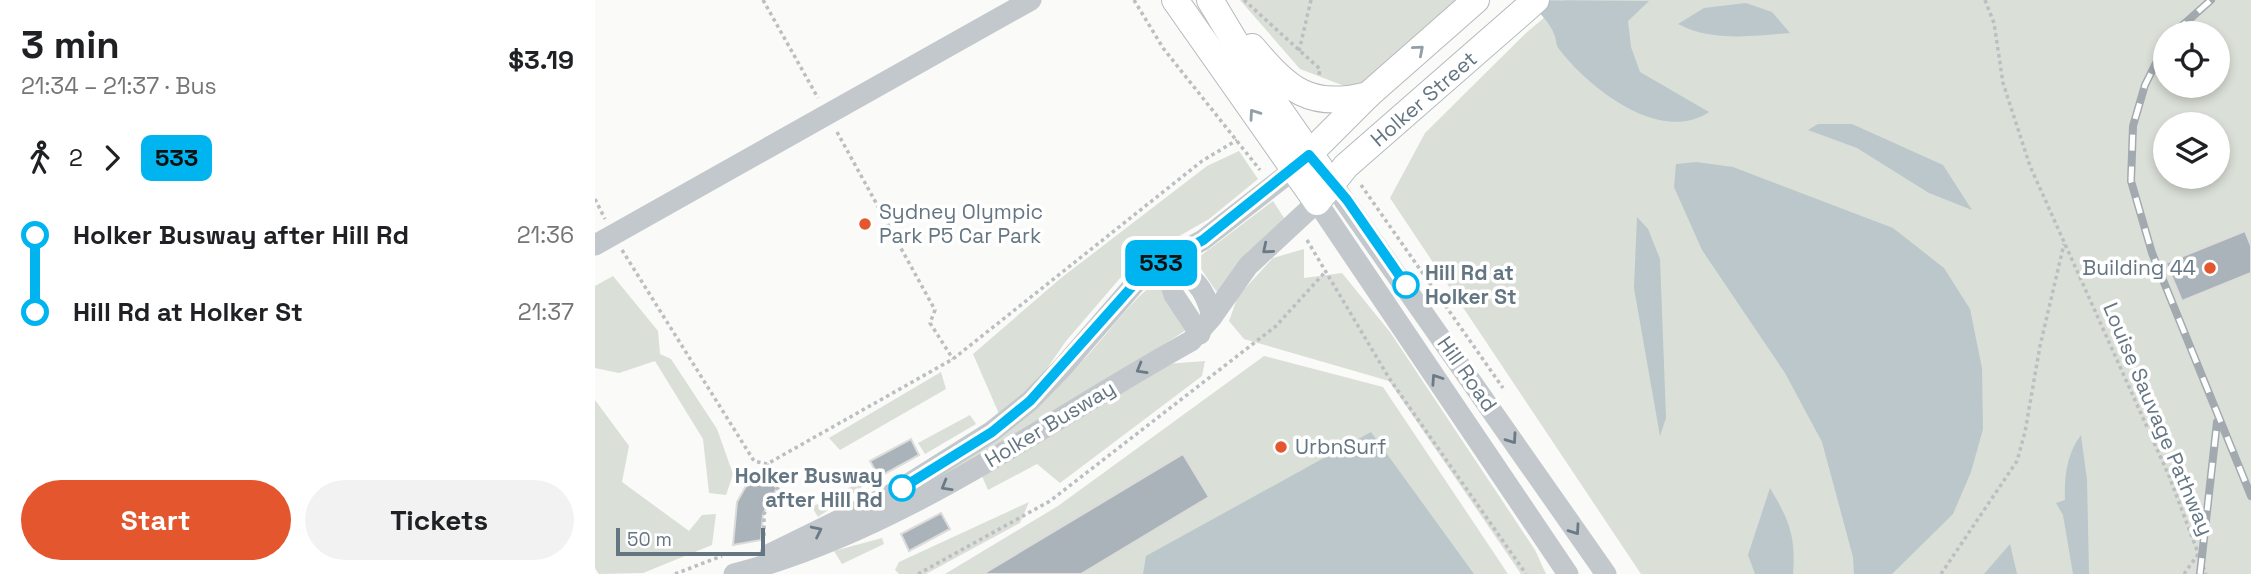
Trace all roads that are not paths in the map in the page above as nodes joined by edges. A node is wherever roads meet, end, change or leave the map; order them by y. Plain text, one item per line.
1 (1031, 0) edge
2 (1175, 0) edge
3 (1212, 0) edge
4 (1476, 0) edge
5 (1532, 4) edge
6 (1368, 95) junction
7 (1301, 162) junction
8 (1324, 193) junction
9 (604, 240) edge
10 (1164, 262) junction
11 (1206, 326) junction
12 (731, 568) edge
13 (1568, 574) edge
14 (1606, 574) edge

1 - 9 street
7 -> 2 main road, Hill Road
3 - 6 main road
3 - 7 main road, Hill Road
6 -> 4 main road, Holker Street
5 - 8 main road, Holker Street
6 - 7 main road, Holker Street
7 - 8 main road, Hill Road
7 - 10 street, Holker Busway
8 -> 11 street, Holker Busway
13 -> 8 street, Hill Road
8 -> 14 street, Hill Road
10 - 11 street
10 - 11 street
12 -> 10 street, Holker Busway
11 -> 12 street, Holker Busway

